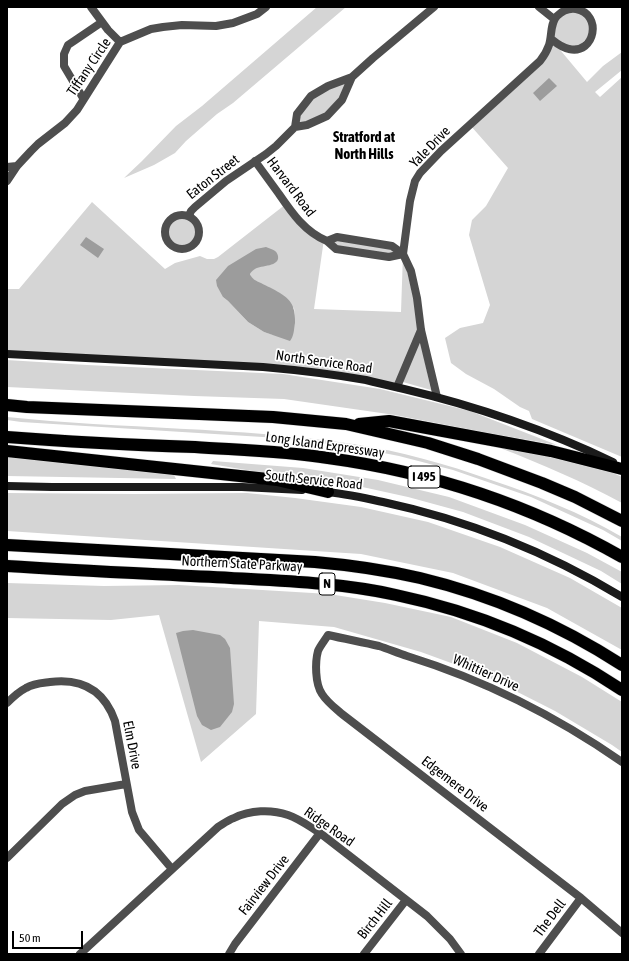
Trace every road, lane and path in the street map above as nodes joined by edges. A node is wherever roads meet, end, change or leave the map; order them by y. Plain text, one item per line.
1 (91, 7) edge
2 (266, 7) edge
3 (434, 7) edge
4 (539, 7) edge
5 (554, 19) junction
6 (102, 22) junction
7 (551, 39) junction
8 (120, 42) junction
9 (352, 77) junction
10 (84, 98) junction
11 (294, 127) junction
12 (255, 161) junction
13 (7, 166) edge
14 (17, 166) junction
15 (7, 181) edge
16 (189, 216) junction
17 (327, 241) junction
18 (403, 254) junction
19 (421, 330) junction
20 (7, 354) edge
21 (397, 388) junction
22 (437, 396) junction
23 (7, 405) edge
24 (346, 424) junction
25 (7, 437) edge
26 (7, 451) edge
27 (622, 468) edge
28 (7, 486) edge
29 (328, 492) junction
30 (622, 521) edge
31 (7, 545) edge
32 (622, 557) edge
33 (7, 566) edge
34 (622, 597) edge
35 (328, 635) joint
36 (622, 665) edge
37 (622, 690) edge
38 (7, 703) edge
39 (622, 762) edge
40 (126, 784) junction
41 (320, 833) junction
42 (7, 858) edge
43 (172, 869) junction
44 (581, 898) junction
45 (406, 900) junction
46 (622, 933) edge
47 (80, 954) edge
48 (229, 954) edge
49 (364, 954) edge
50 (461, 954) edge
51 (539, 954) edge

1 - 6 street
2 - 8 street, Tiffany Circle
3 - 9 street
4 - 5 street
5 - 7 street, Yale Drive
5 - 7 street
6 - 8 street
6 - 10 street
7 - 18 street, Yale Drive
8 - 10 street, Tiffany Circle
9 - 11 street
9 - 11 street
10 - 14 street, Tiffany Circle
11 - 12 street
12 - 16 street, Eaton Street
12 - 17 street, Harvard Road
13 - 14 street
14 - 15 street, Tiffany Circle
16 - 16 street, Eaton Street
17 - 18 street, Harvard Road
17 - 18 street
18 - 19 street
19 - 21 street
19 - 22 street
20 - 21 main road, North Service Road
21 - 22 main road, North Service Road
22 - 27 main road, North Service Road
23 - 24 highway, Long Island Expressway / I 495
24 - 27 highway
24 - 30 highway, Long Island Expressway / I 495
25 - 32 highway, Long Island Expressway / I 495
26 - 29 highway
28 - 29 main road, South Service Road
29 - 34 main road, South Service Road
31 - 36 highway, Northern State Parkway / N
33 - 37 highway, Northern State Parkway / N
35 - 39 street, Whittier Drive
35 - 44 street, Edgemere Drive
38 - 40 street, Elm Drive
40 - 42 street
40 - 43 street, Elm Drive
41 - 43 street, Ridge Road
41 - 45 street, Ridge Road
41 - 48 street, Fairview Drive
43 - 47 street, Ridge Road
44 - 46 street, Edgemere Drive
44 - 51 street, The Dell
45 - 49 street, Birch Hill
45 - 50 street, Ridge Road

